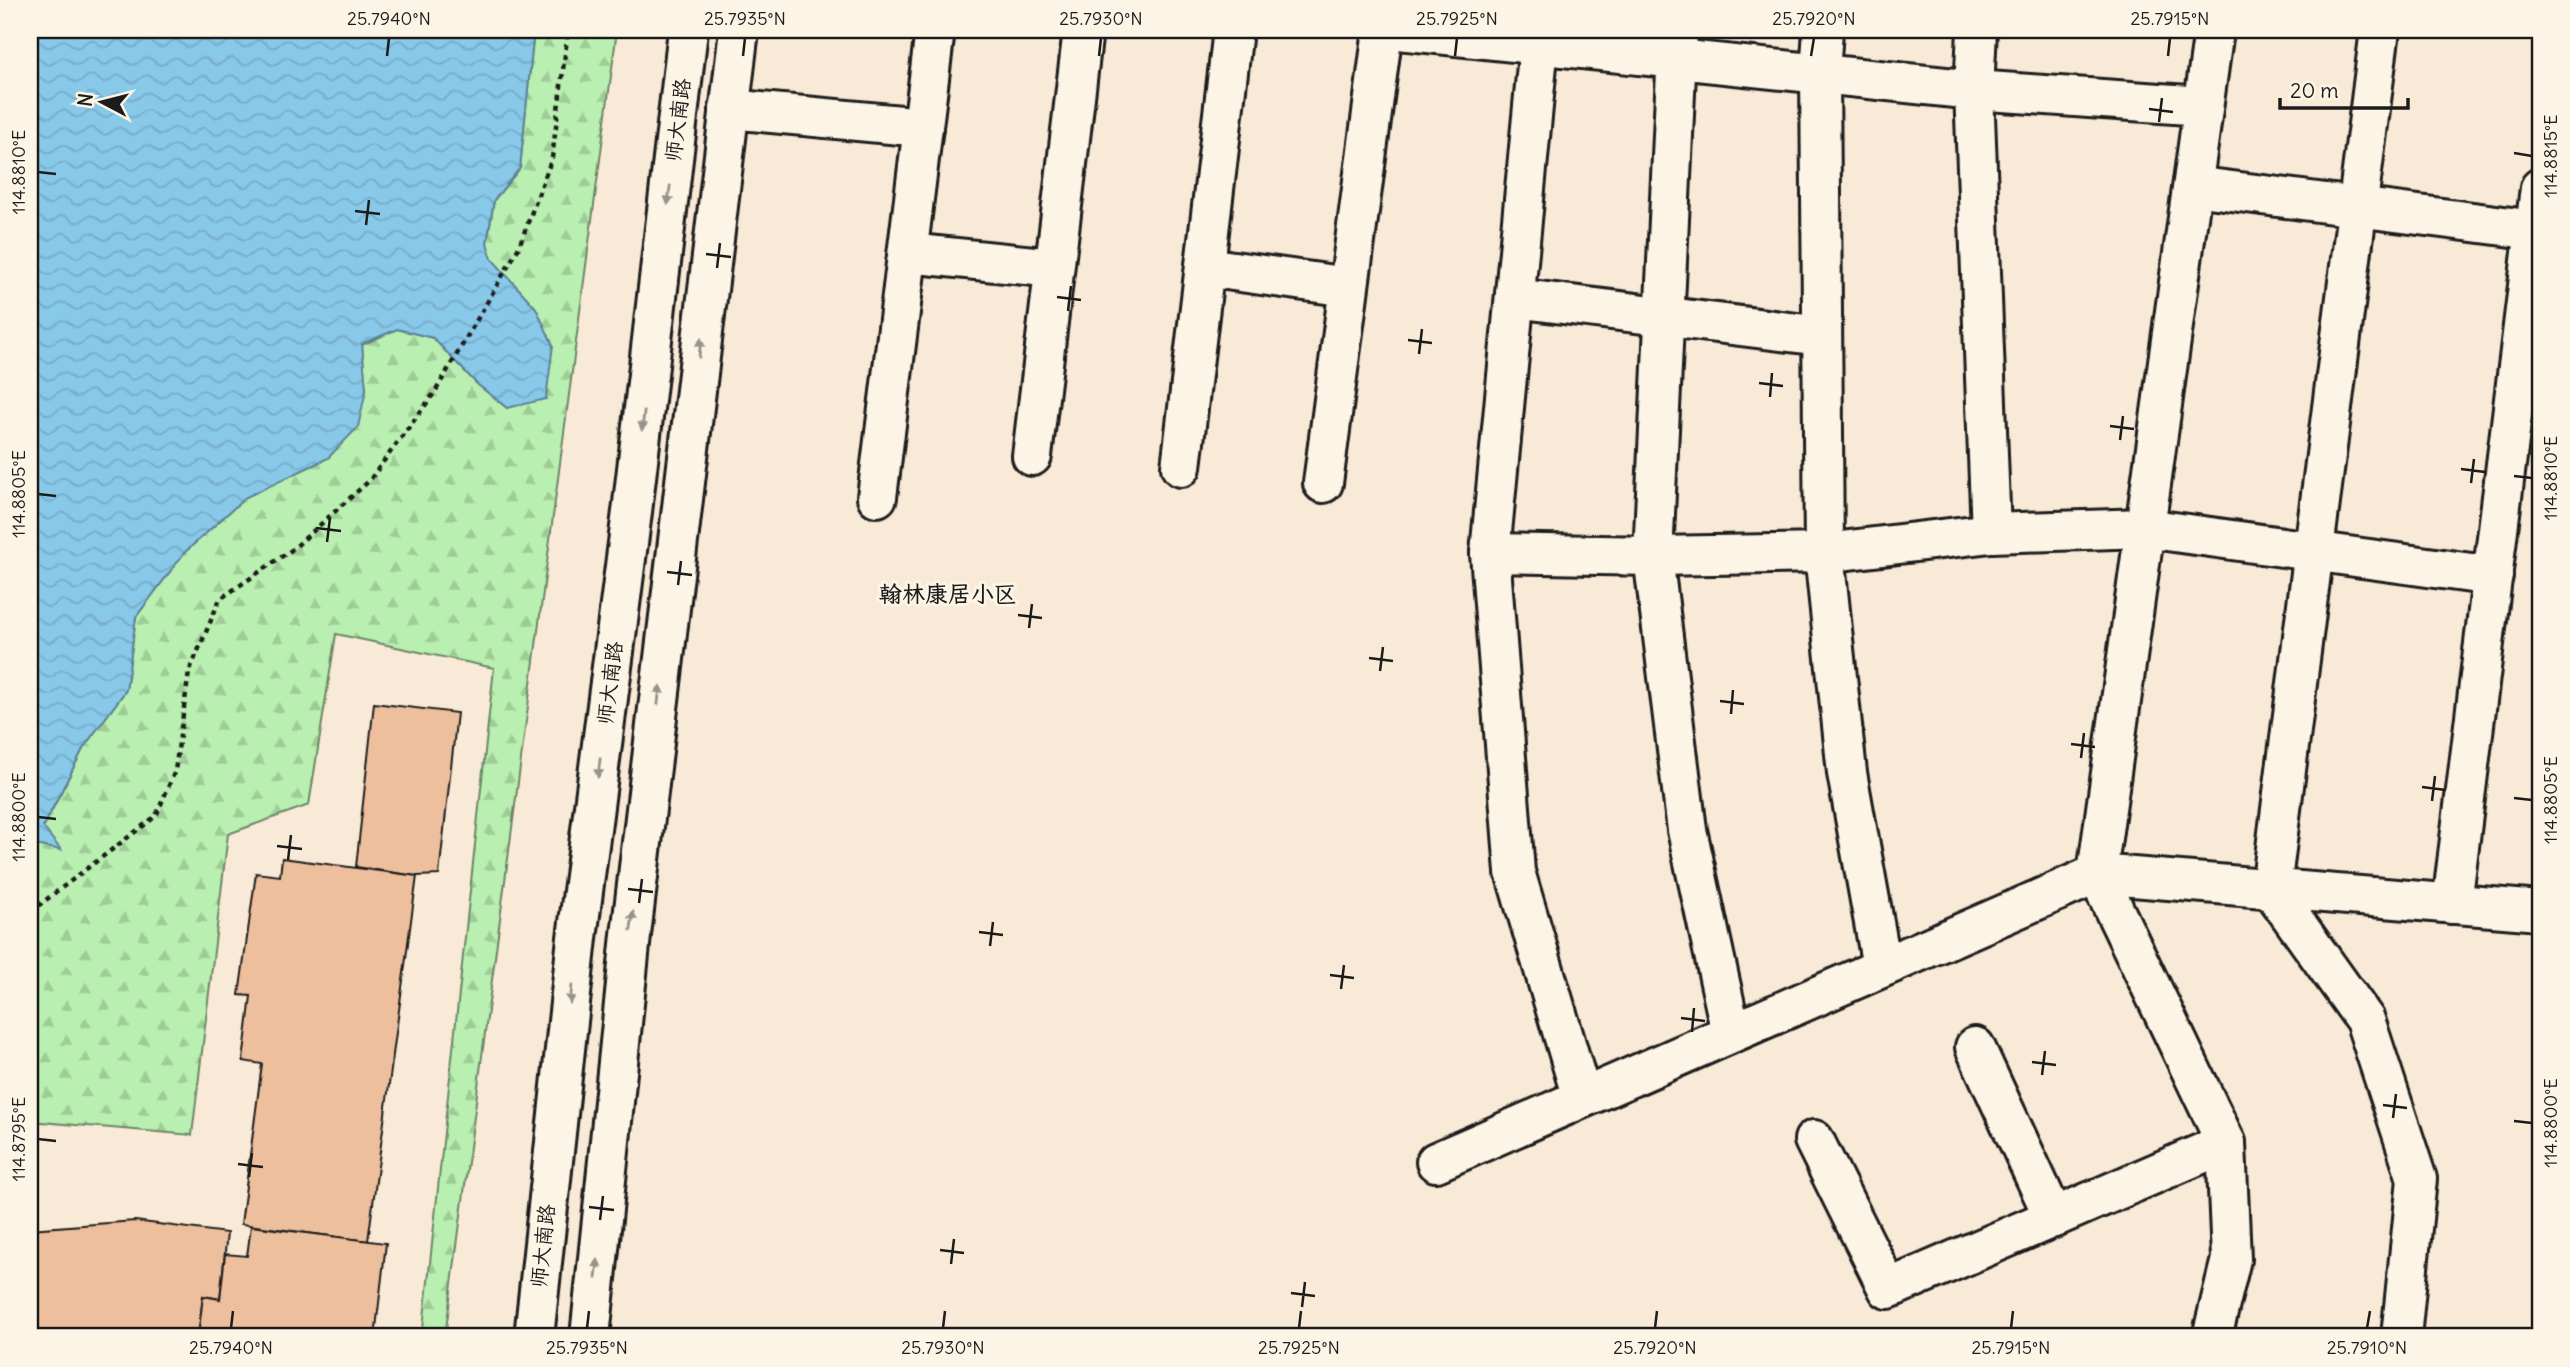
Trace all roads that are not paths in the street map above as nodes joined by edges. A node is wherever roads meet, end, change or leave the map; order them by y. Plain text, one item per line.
1 (688, 30) edge
2 (739, 30) edge
3 (935, 30) edge
4 (1083, 30) edge
5 (1233, 30) edge
6 (1383, 30) edge
7 (1399, 30) edge
8 (1823, 30) edge
9 (1977, 30) edge
10 (2214, 30) edge
11 (2380, 30) edge
12 (1539, 37) edge
13 (1677, 44) edge
14 (1820, 74) junction
15 (1974, 90) junction
16 (2203, 106) junction
17 (729, 109) junction
18 (923, 127) junction
19 (2193, 186) junction
20 (2540, 188) edge
21 (2358, 207) junction
22 (2535, 230) junction
23 (908, 253) junction
24 (1205, 267) junction
25 (1055, 268) junction
26 (1349, 287) junction
27 (1515, 298) junction
28 (1664, 315) junction
29 (1822, 336) junction
30 (2528, 384) edge
31 (1032, 456) dead end
32 (1181, 467) dead end
33 (1323, 483) dead end
34 (877, 497) dead end
35 (2145, 528) junction
36 (1991, 533) junction
37 (2314, 551) junction
38 (1490, 553) junction
39 (1824, 553) junction
40 (1653, 556) junction
41 (2493, 576) junction
42 (2097, 873) junction
43 (2271, 888) junction
44 (2452, 904) junction
45 (2540, 911) edge
46 (1882, 967) junction
47 (1731, 1033) junction
48 (1975, 1048) dead end
49 (1582, 1098) junction
50 (1814, 1140) dead end
51 (2226, 1143) junction
52 (1436, 1162) dead end
53 (2054, 1218) junction
54 (534, 1337) edge
55 (590, 1337) edge
56 (2212, 1337) edge
57 (2401, 1337) edge

1 -> 54 street, 师大南路
2 - 17 street
3 - 18 street
4 - 25 street
5 - 24 street
6 - 26 street
7 - 12 street
8 - 14 street
9 - 15 street
10 - 16 street
11 - 21 street
12 - 13 street
12 - 27 street
13 - 14 street
13 - 28 street
14 - 15 street
14 - 29 street
15 - 16 street
15 - 36 street
16 - 19 street
17 - 18 street
55 -> 17 street
18 - 23 street
19 - 21 street
19 - 35 street
20 - 22 street
21 - 22 street
21 - 37 street
22 - 30 street
23 - 25 street
23 - 34 street
24 - 26 street
24 - 32 street
25 - 31 street
26 - 33 street
27 - 28 street
27 - 38 street
28 - 29 street
28 - 40 street
29 - 39 street
30 - 41 street
35 - 36 street
35 - 37 street
35 - 42 street
36 - 39 street
37 - 41 street
37 - 43 street
38 - 40 street
38 - 49 street
39 - 40 street
39 - 46 street
40 - 47 street
41 - 44 street
42 - 43 street
42 - 46 street
42 - 51 street
43 - 44 street
43 - 57 street
44 - 45 street
46 - 47 street
47 - 49 street
48 - 53 street
49 - 52 street
50 - 53 street
51 - 53 street
51 - 56 street

